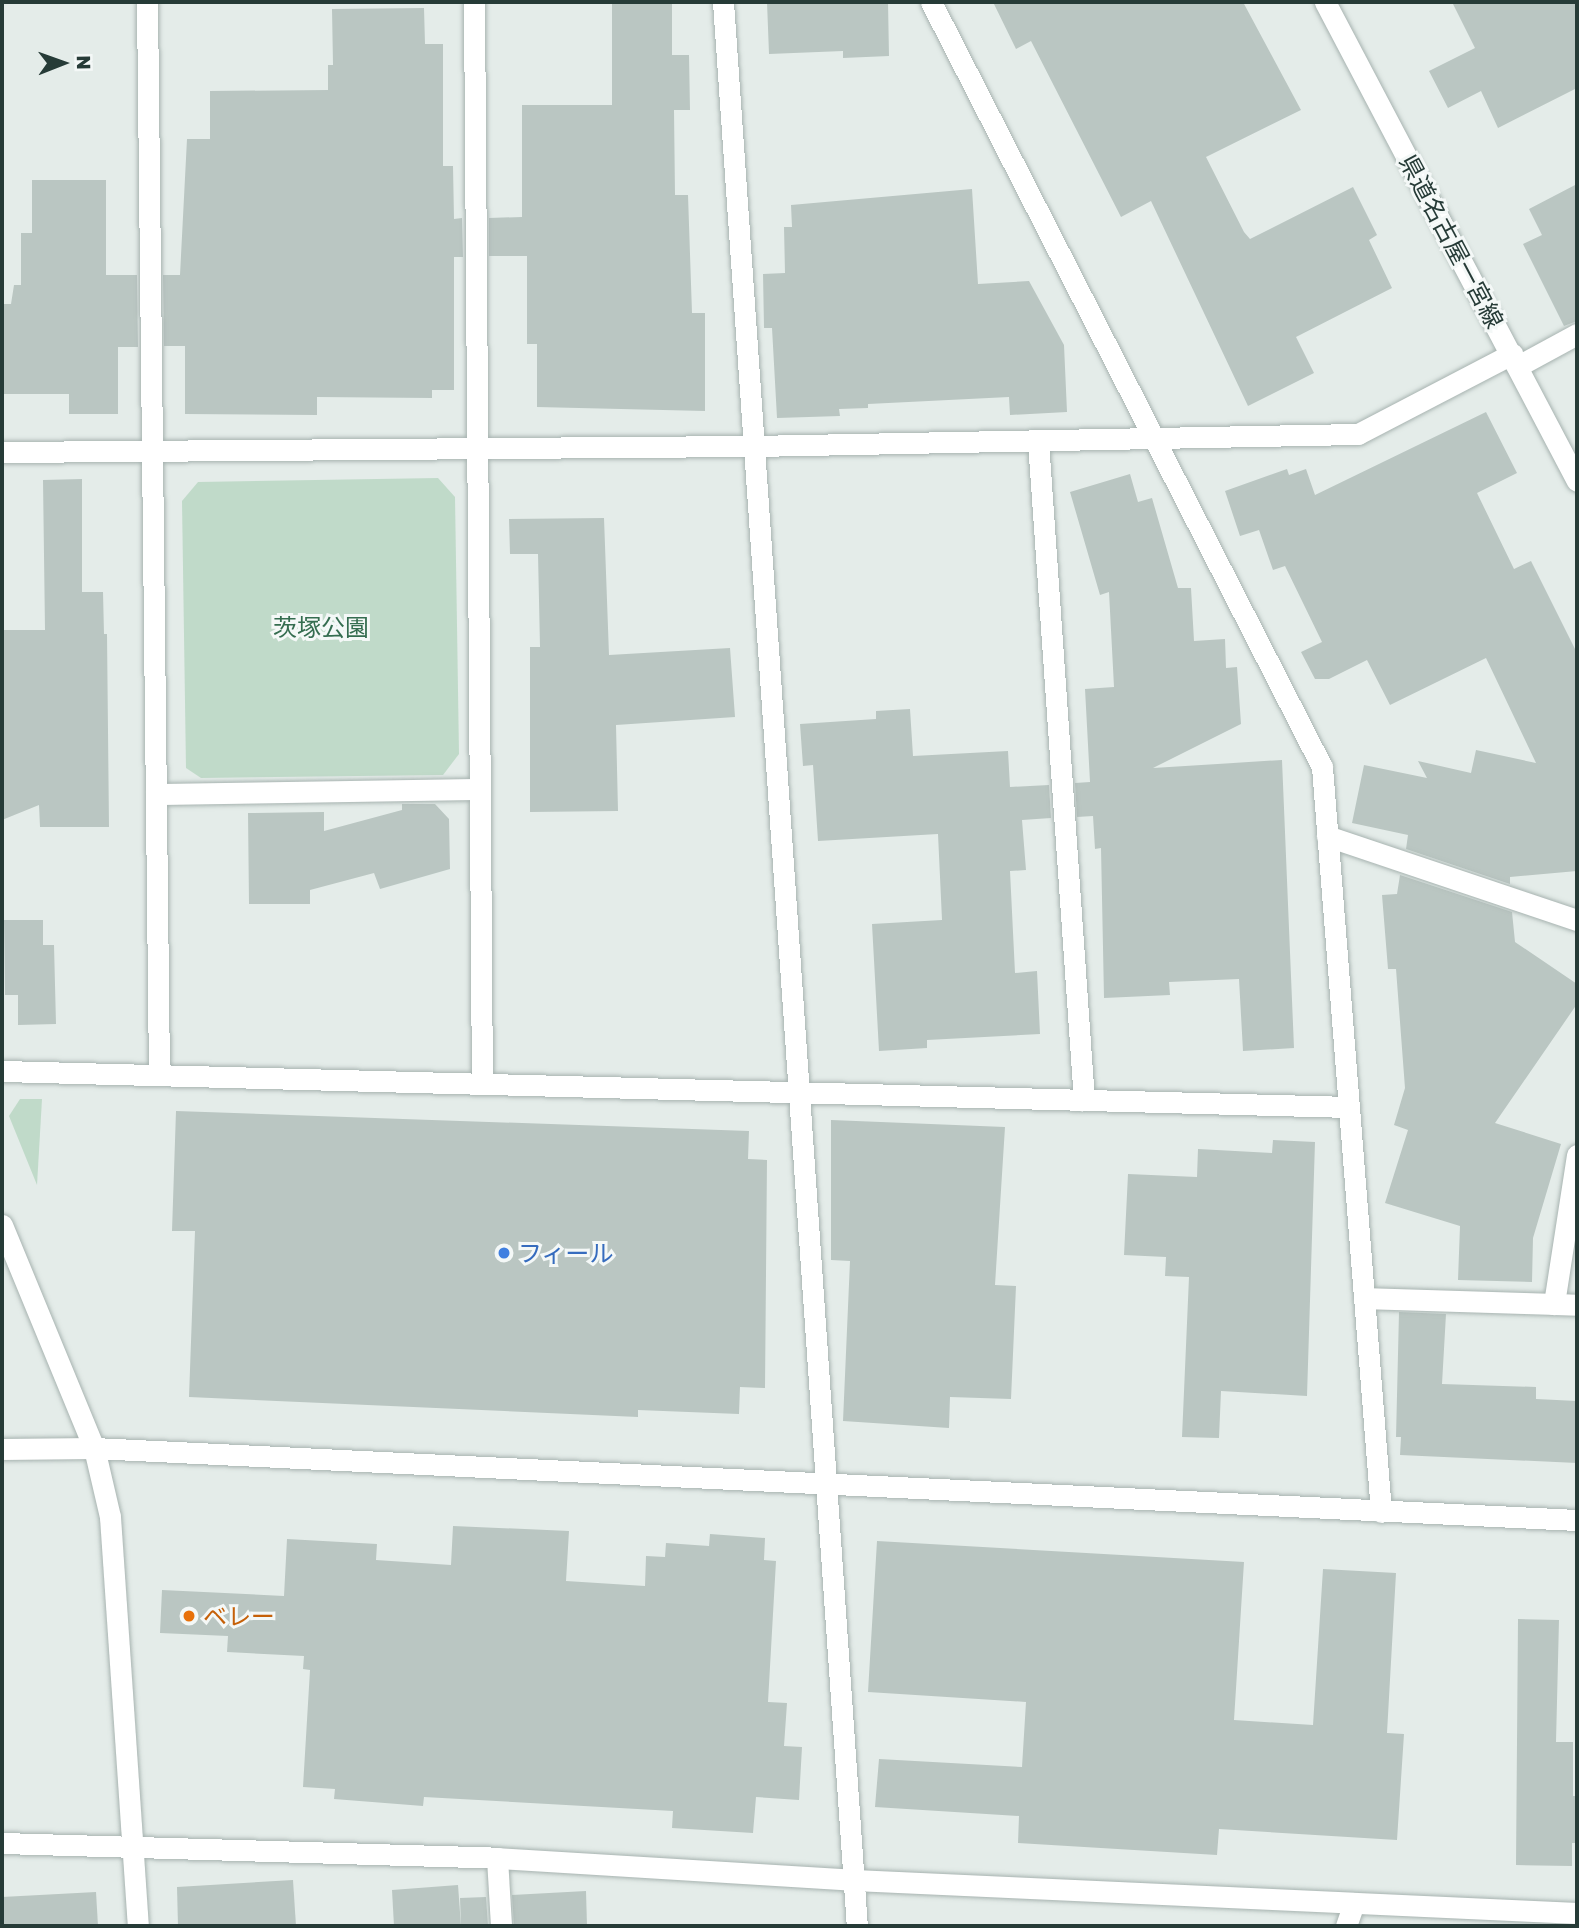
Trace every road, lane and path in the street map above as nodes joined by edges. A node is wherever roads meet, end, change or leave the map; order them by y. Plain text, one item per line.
1 (147, 2) edge
2 (474, 2) edge
3 (723, 2) edge
4 (931, 2) edge
5 (1325, 2) edge
6 (1577, 334) edge
7 (1515, 360) junction
8 (1155, 439) junction
9 (1038, 440) junction
10 (753, 446) junction
11 (477, 449) junction
12 (152, 451) junction
13 (2, 452) edge
14 (1577, 481) edge
15 (480, 789) junction
16 (156, 794) junction
17 (1327, 836) junction
18 (1577, 920) edge
19 (2, 1071) edge
20 (159, 1075) junction
21 (482, 1084) junction
22 (797, 1092) junction
23 (1084, 1100) junction
24 (1349, 1107) junction
25 (1577, 1154) edge
26 (2, 1225) edge
27 (1364, 1298) junction
28 (1554, 1304) junction
29 (1577, 1305) edge
30 (94, 1448) junction
31 (2, 1449) edge
32 (824, 1484) junction
33 (1381, 1512) junction
34 (1577, 1520) edge
35 (2, 1843) edge
36 (132, 1845) junction
37 (497, 1858) junction
38 (854, 1880) junction
39 (1354, 1903) junction
40 (1577, 1913) edge
41 (138, 1926) edge
42 (501, 1926) edge
43 (858, 1926) edge
44 (1346, 1926) edge

1 - 12 street
2 - 11 street
3 - 10 street
4 - 8 street
5 - 7 street, 県道名古屋一宮線
6 - 7 street
7 - 8 street
7 - 14 street, 県道名古屋一宮線
8 - 9 street
8 - 17 street
9 - 10 street
9 - 23 street
10 - 11 street
10 - 22 street
11 - 12 street
11 - 15 street
12 - 13 street
12 - 16 street
15 - 16 street
15 - 21 street
16 - 20 street
17 - 18 street
17 - 24 street
19 - 20 street
20 - 21 street
21 - 22 street
22 - 23 street
22 - 32 street
23 - 24 street
24 - 27 street
25 - 28 street
26 - 30 street
27 - 28 street
27 - 33 street
28 - 29 street
30 - 31 street
30 - 32 street
30 - 36 street
32 - 33 street
32 - 38 street
33 - 34 street
35 - 36 street
36 - 37 street
36 - 41 street
37 - 38 street
37 - 42 street
38 - 39 street
38 - 43 street
39 - 40 street
39 - 44 street

